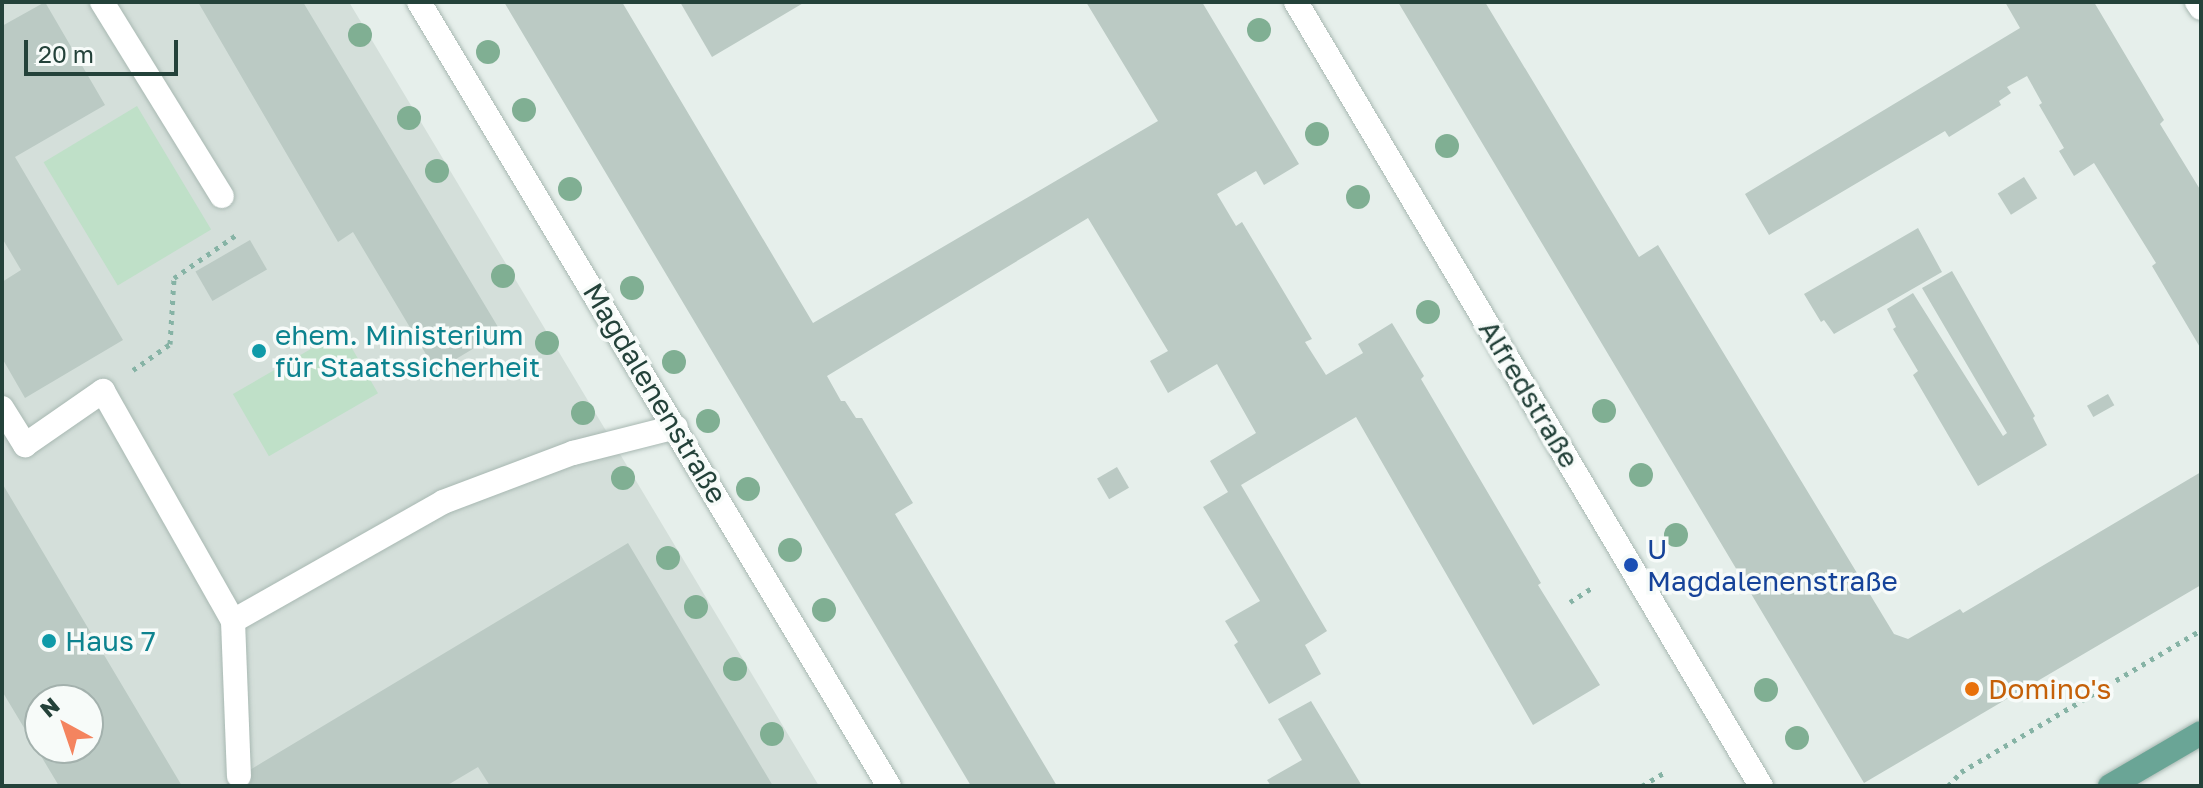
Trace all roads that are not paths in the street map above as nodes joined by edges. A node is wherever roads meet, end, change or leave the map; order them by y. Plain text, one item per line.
1 (102, 2) edge
2 (419, 2) edge
3 (1296, 2) edge
4 (2197, 2) edge
5 (2201, 8) edge
6 (222, 196) road end
7 (2, 408) edge
8 (676, 427) junction
9 (233, 621) junction
10 (2201, 733) edge
11 (239, 776) dead end
12 (889, 786) edge
13 (1761, 786) edge
14 (2110, 786) edge

1 - 6 street
2 - 8 street, Magdalenenstraße
3 - 13 street, Alfredstraße
4 - 5 street
7 - 9 street
8 - 9 street
8 - 12 street, Magdalenenstraße
9 - 11 street
10 - 14 main road

